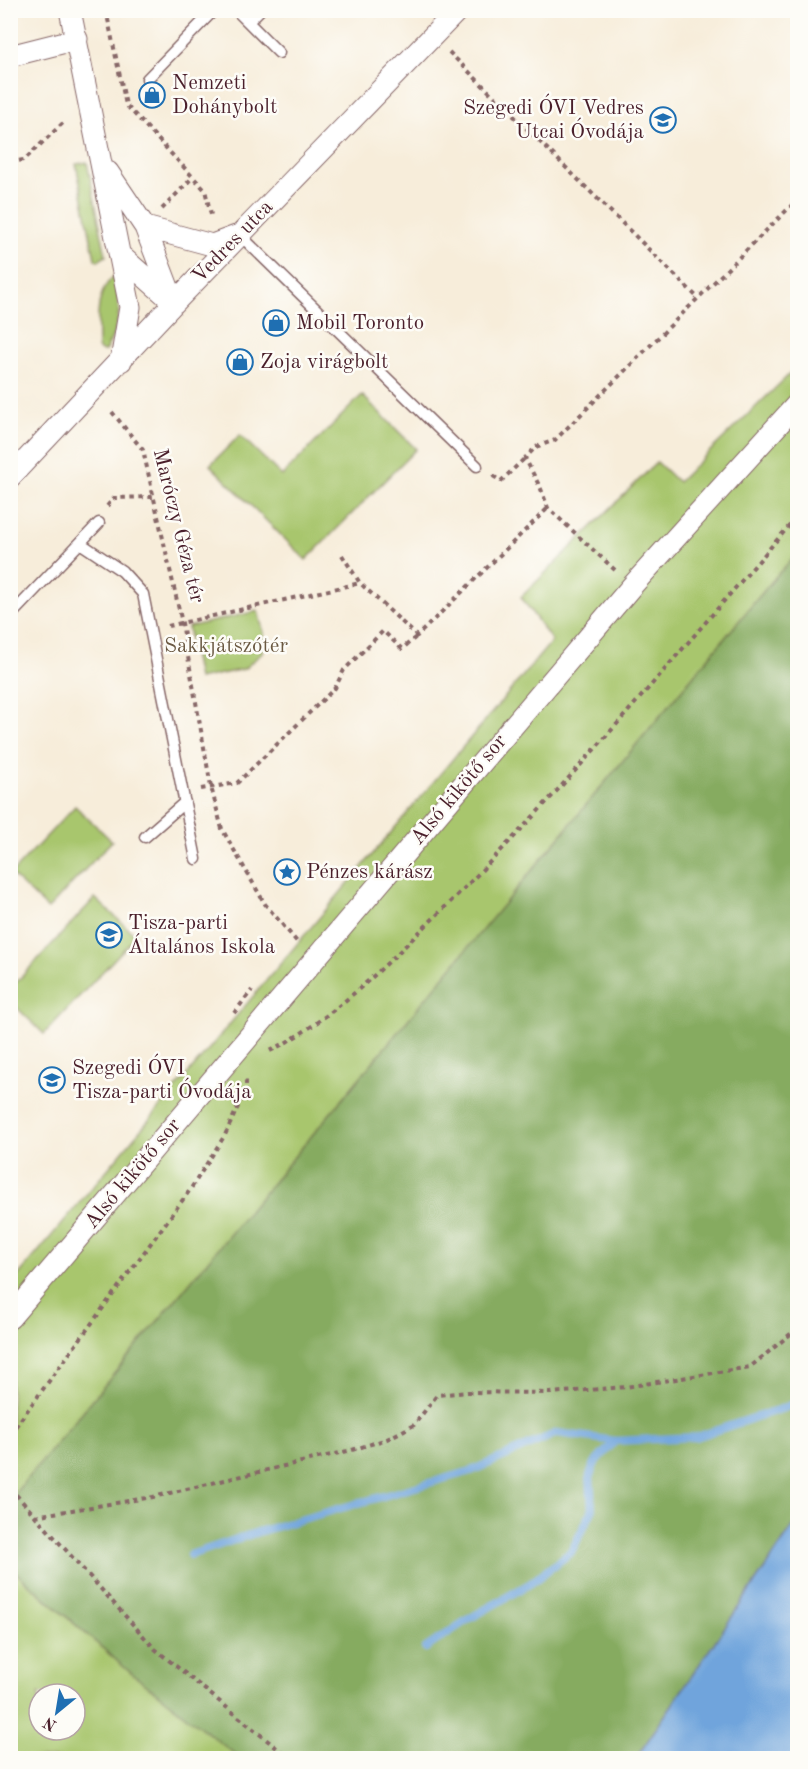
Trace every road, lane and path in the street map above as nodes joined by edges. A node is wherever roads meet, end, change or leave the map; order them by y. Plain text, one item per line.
1 (70, 10) edge
2 (106, 10) edge
3 (214, 10) edge
4 (236, 10) edge
5 (260, 10) edge
6 (458, 10) edge
7 (248, 22) junction
8 (432, 36) junction
9 (77, 39) junction
10 (279, 53) dead end
11 (10, 56) edge
12 (147, 80) dead end
13 (63, 123) dead end
14 (10, 162) edge
15 (103, 164) junction
16 (193, 177) junction
17 (798, 199) edge
18 (150, 222) junction
19 (213, 223) dead end
20 (240, 235) junction
21 (120, 255) junction
22 (698, 298) junction
23 (174, 303) junction
24 (121, 361) junction
25 (798, 404) edge
26 (112, 411) dead end
27 (525, 459) junction
28 (477, 466) dead end
29 (507, 475) dead end
30 (10, 477) edge
31 (153, 497) junction
32 (114, 498) dead end
33 (548, 508) junction
34 (798, 516) edge
35 (99, 523) dead end
36 (80, 543) junction
37 (342, 555) dead end
38 (360, 583) junction
39 (632, 586) junction
40 (10, 616) edge
41 (182, 623) junction
42 (150, 630) junction
43 (417, 636) junction
44 (211, 787) junction
45 (184, 802) junction
46 (145, 837) dead end
47 (196, 859) dead end
48 (314, 962) junction
49 (252, 990) dead end
50 (234, 1013) dead end
51 (244, 1044) junction
52 (264, 1054) dead end
53 (10, 1318) edge
54 (798, 1328) edge
55 (10, 1434) edge
56 (10, 1488) edge
57 (35, 1516) junction
58 (289, 1758) edge

1 - 9 street
2 - 16 path
3 - 12 lane
4 - 7 lane
5 - 7 lane
6 - 8 street, Vedres utca
7 - 10 lane
8 - 20 street, Vedres utca
8 - 22 path
9 - 11 street
9 - 15 street
13 - 14 path
15 - 18 street
15 - 21 street
16 - 18 path
16 - 19 path
17 - 22 path
18 - 20 street
18 - 23 street
20 - 23 street, Vedres utca
20 - 28 lane
21 - 23 street
21 - 24 street
22 - 27 path
23 - 24 street, Vedres utca
24 - 30 street, Vedres utca
25 - 39 street, Alsó kikötő sor
26 - 31 path, Maróczy Géza tér
27 - 29 path
27 - 33 path
31 - 32 path
31 - 41 path, Maróczy Géza tér
33 - 39 path
33 - 43 path
34 - 52 path
35 - 36 lane
36 - 40 lane
36 - 42 lane
37 - 38 path
38 - 41 path, Maróczy Géza tér
38 - 43 path
39 - 48 street, Alsó kikötő sor
41 - 42 path, Maróczy Géza tér
41 - 44 path, Maróczy Géza tér
42 - 45 lane
43 - 44 path
44 - 48 path, Maróczy Géza tér
45 - 46 lane
45 - 47 lane
48 - 51 street, Alsó kikötő sor
49 - 50 path
51 - 53 street, Alsó kikötő sor
51 - 55 path
54 - 57 path
56 - 57 path
57 - 58 path

